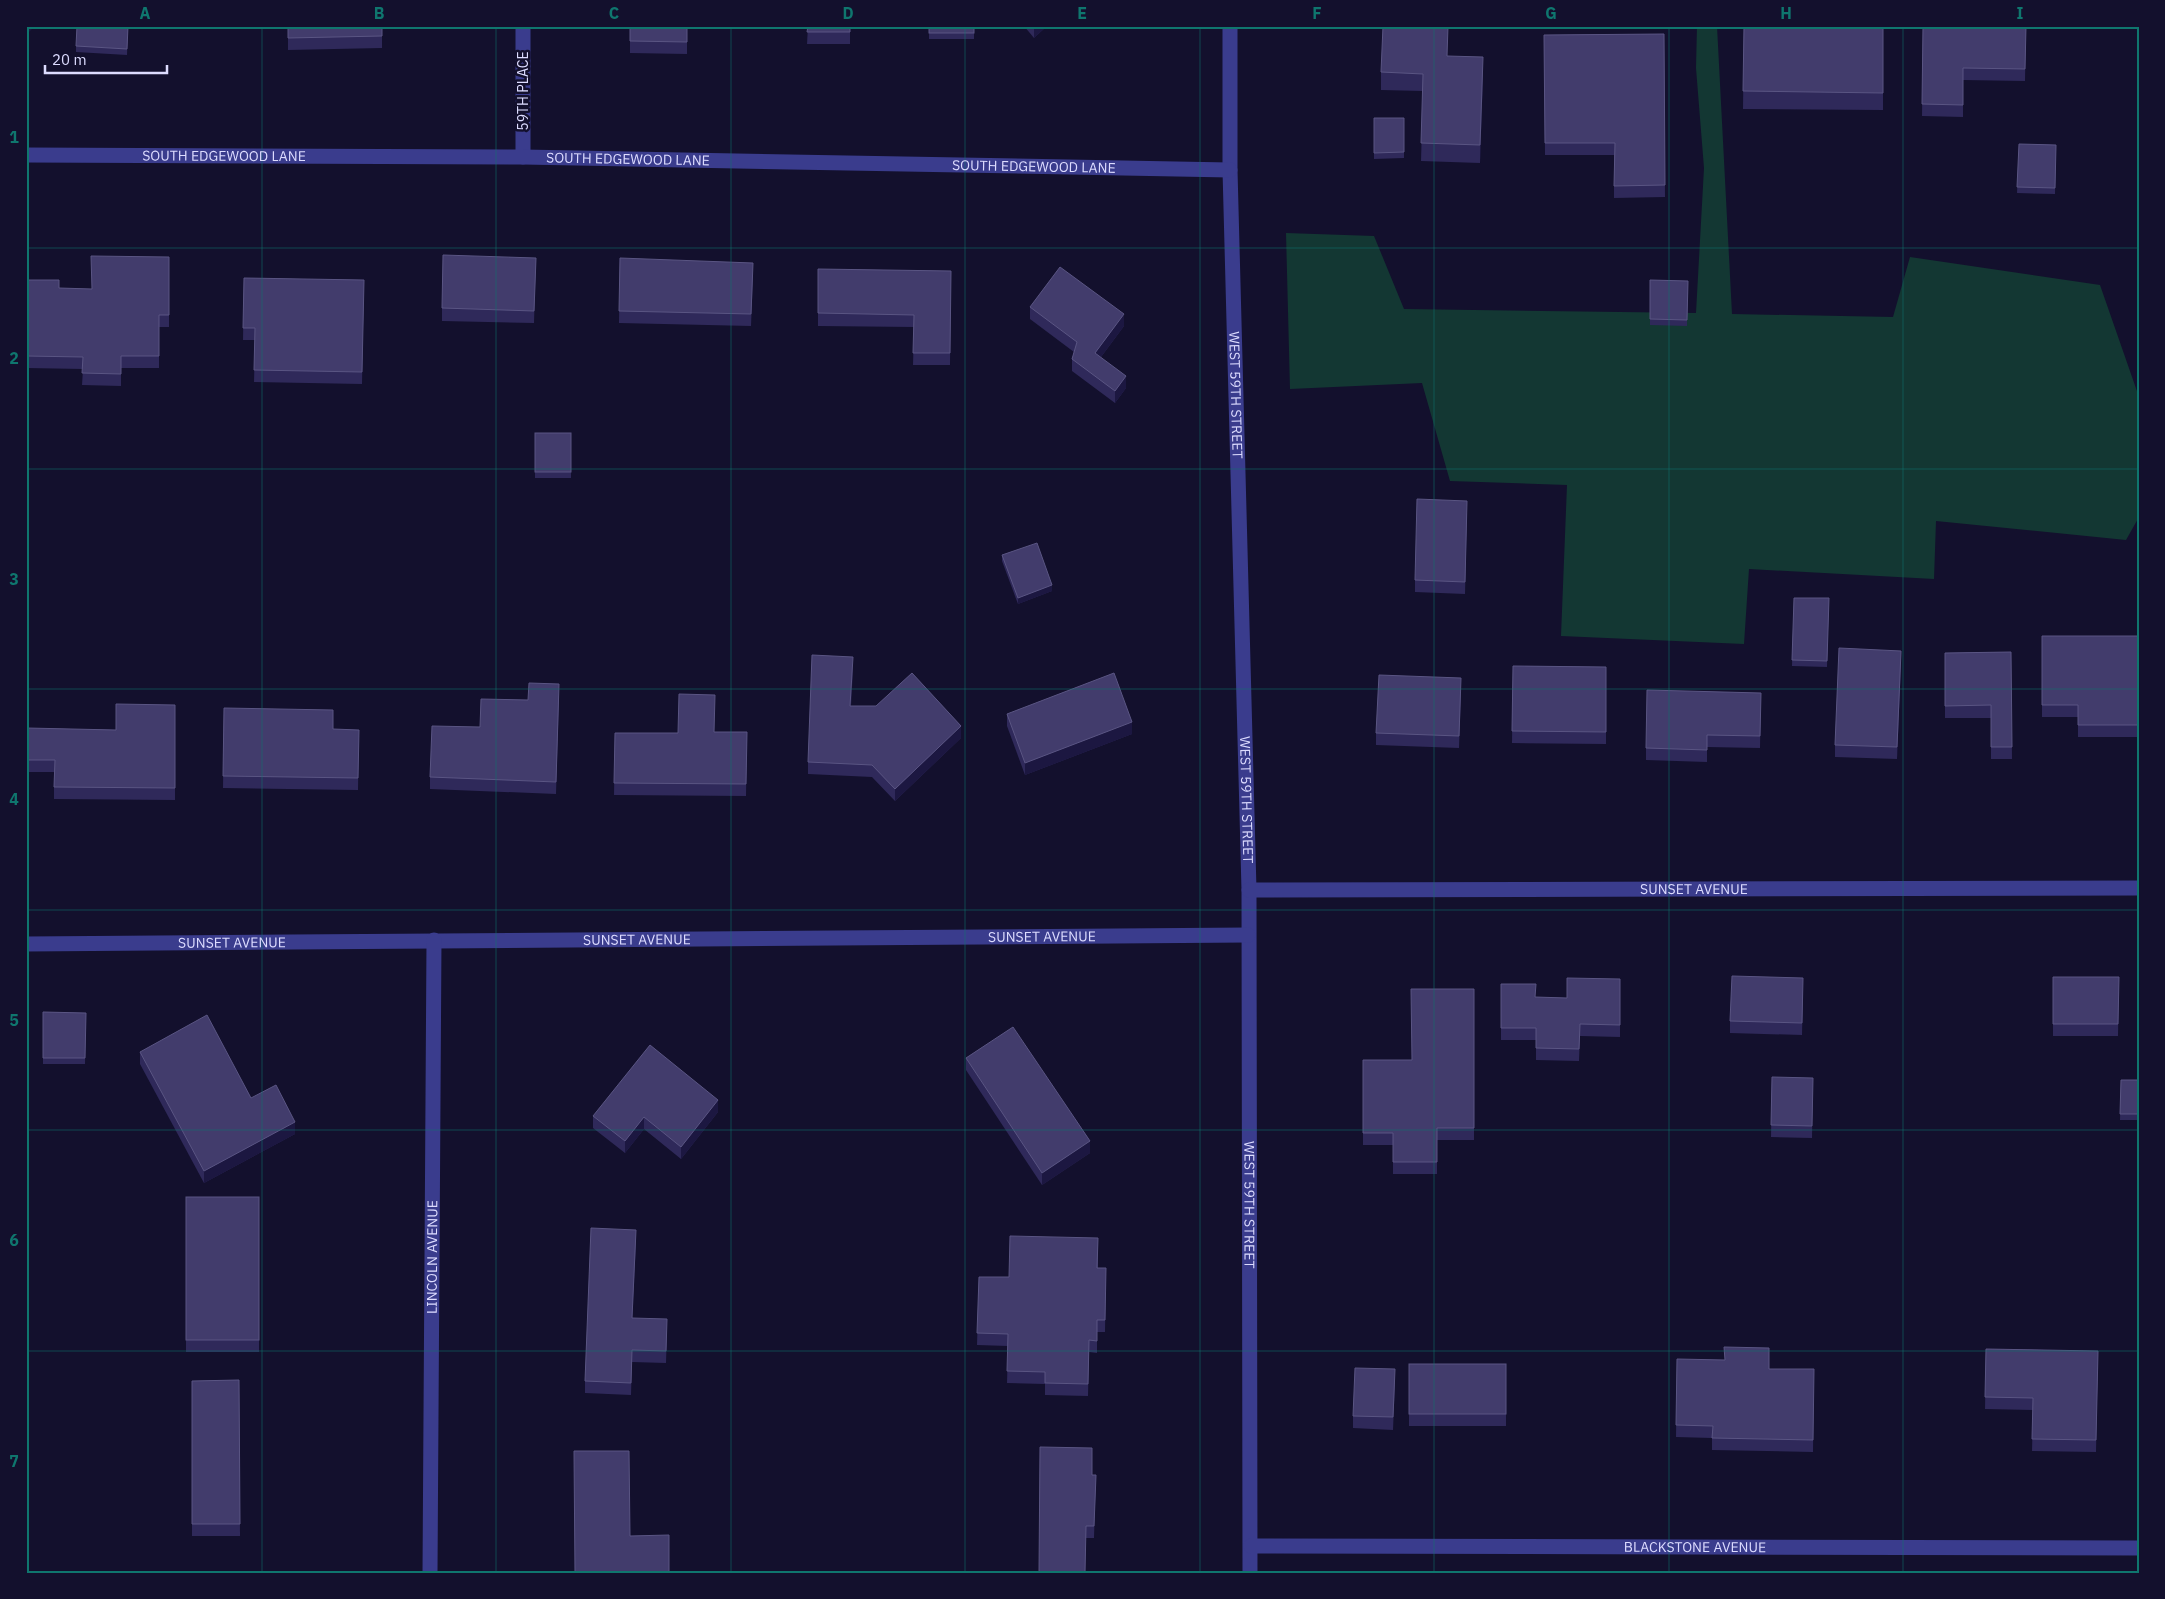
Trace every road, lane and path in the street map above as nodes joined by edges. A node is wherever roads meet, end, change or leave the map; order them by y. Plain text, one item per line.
1 (523, 26) edge
2 (1230, 26) edge
3 (26, 155) edge
4 (523, 156) junction
5 (1230, 170) junction
6 (2139, 888) edge
7 (1249, 890) junction
8 (1248, 935) junction
9 (434, 940) junction
10 (26, 944) edge
11 (1251, 1546) junction
12 (2139, 1548) edge
13 (430, 1573) edge
14 (1250, 1573) edge

1 - 4 street, 59TH PLACE
2 - 5 street, WEST 59TH STREET
3 - 4 street, SOUTH EDGEWOOD LANE
4 - 5 street, SOUTH EDGEWOOD LANE
5 - 7 street, WEST 59TH STREET
6 - 7 street, SUNSET AVENUE
7 - 8 street, WEST 59TH STREET
8 - 9 street, SUNSET AVENUE
8 - 11 street, WEST 59TH STREET
9 - 10 street, SUNSET AVENUE
9 - 13 street, LINCOLN AVENUE
11 - 12 street, BLACKSTONE AVENUE
11 - 14 street, WEST 59TH STREET

